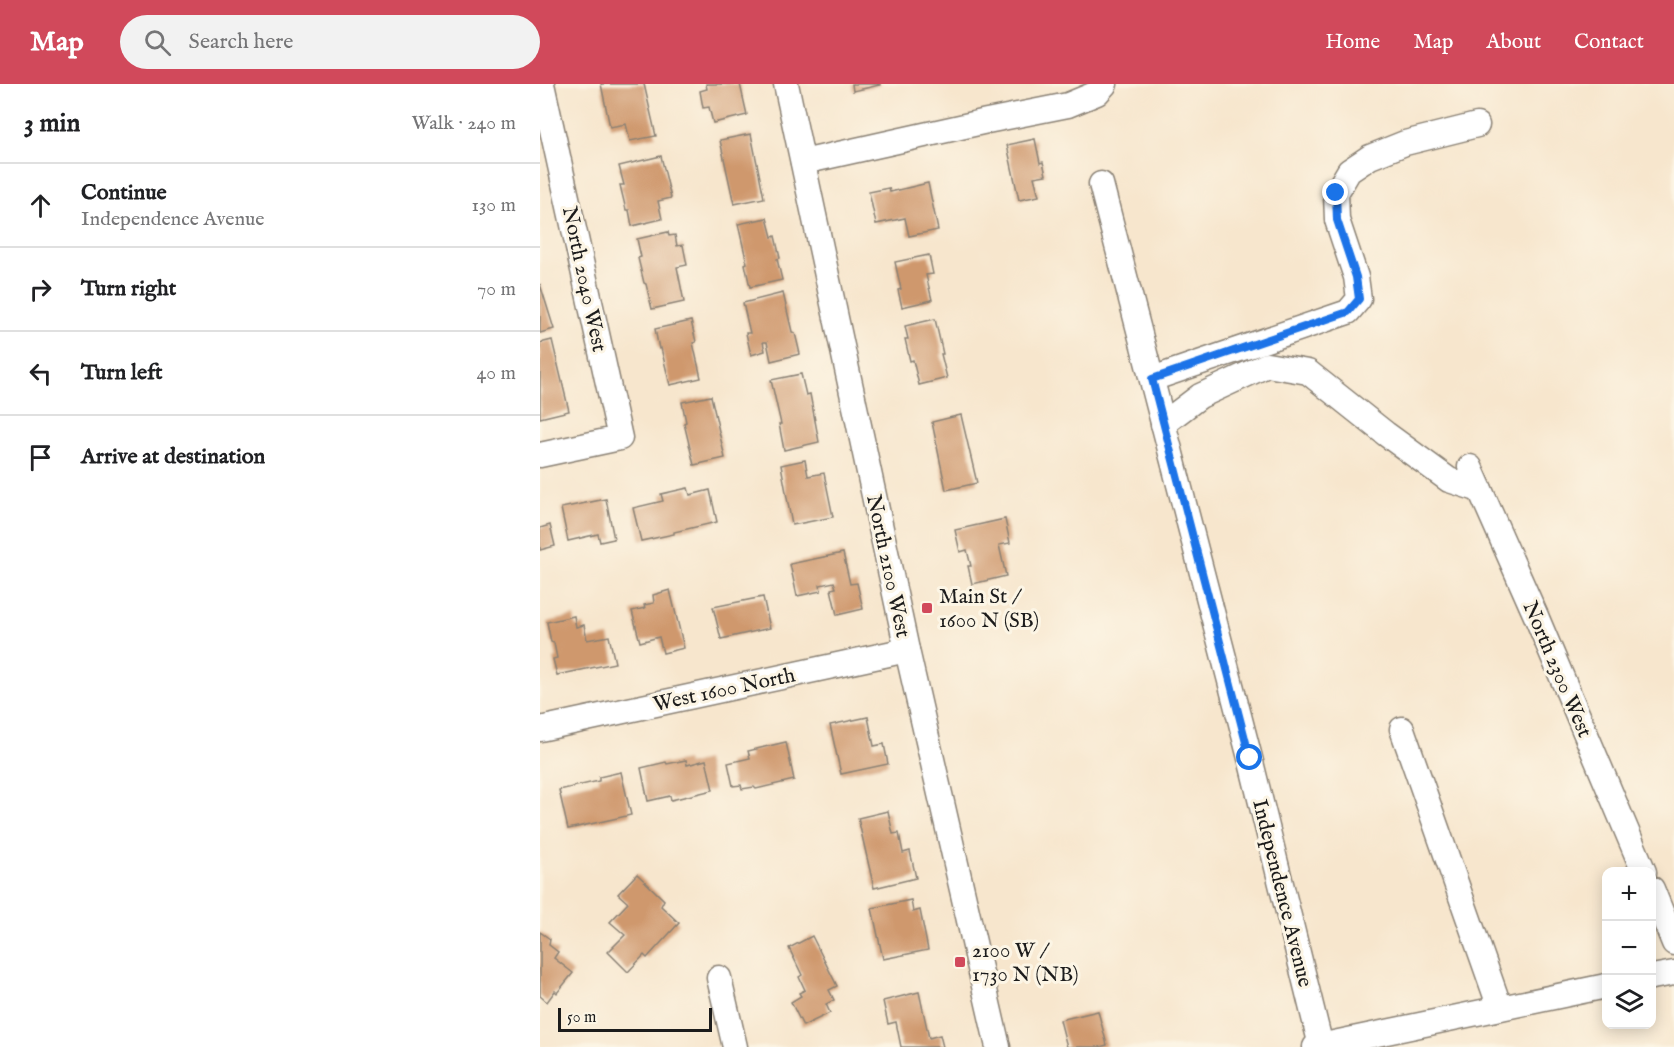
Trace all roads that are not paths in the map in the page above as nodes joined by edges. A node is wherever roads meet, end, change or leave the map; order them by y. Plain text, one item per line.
1 (542, 84) edge
2 (786, 84) edge
3 (1105, 84) edge
4 (1477, 125) dead end
5 (803, 162) junction
6 (1101, 184) dead end
7 (1152, 379) junction
8 (1163, 424) junction
9 (540, 455) edge
10 (1470, 467) dead end
11 (1480, 490) junction
12 (907, 650) junction
13 (540, 729) edge
14 (1402, 729) dead end
15 (1642, 867) edge
16 (1656, 899) edge
17 (1674, 943) edge
18 (1674, 973) edge
19 (1656, 976) edge
20 (719, 978) dead end
21 (1602, 987) edge
22 (1500, 1008) junction
23 (1318, 1046) edge
24 (735, 1047) edge
25 (998, 1047) edge

1 - 9 street, North 2040 West
2 - 5 street, North 2100 West
3 - 5 street
4 - 7 street
5 - 12 street, North 2100 West
6 - 7 street, Independence Avenue
7 - 8 street, Independence Avenue
8 - 11 street
8 - 23 street, Independence Avenue
10 - 11 street, North 2300 West
11 - 15 street, North 2300 West
12 - 13 street, West 1600 North
12 - 25 street, North 2100 West
14 - 22 street
16 - 17 street
18 - 19 street
20 - 24 street
21 - 22 street
22 - 23 street

